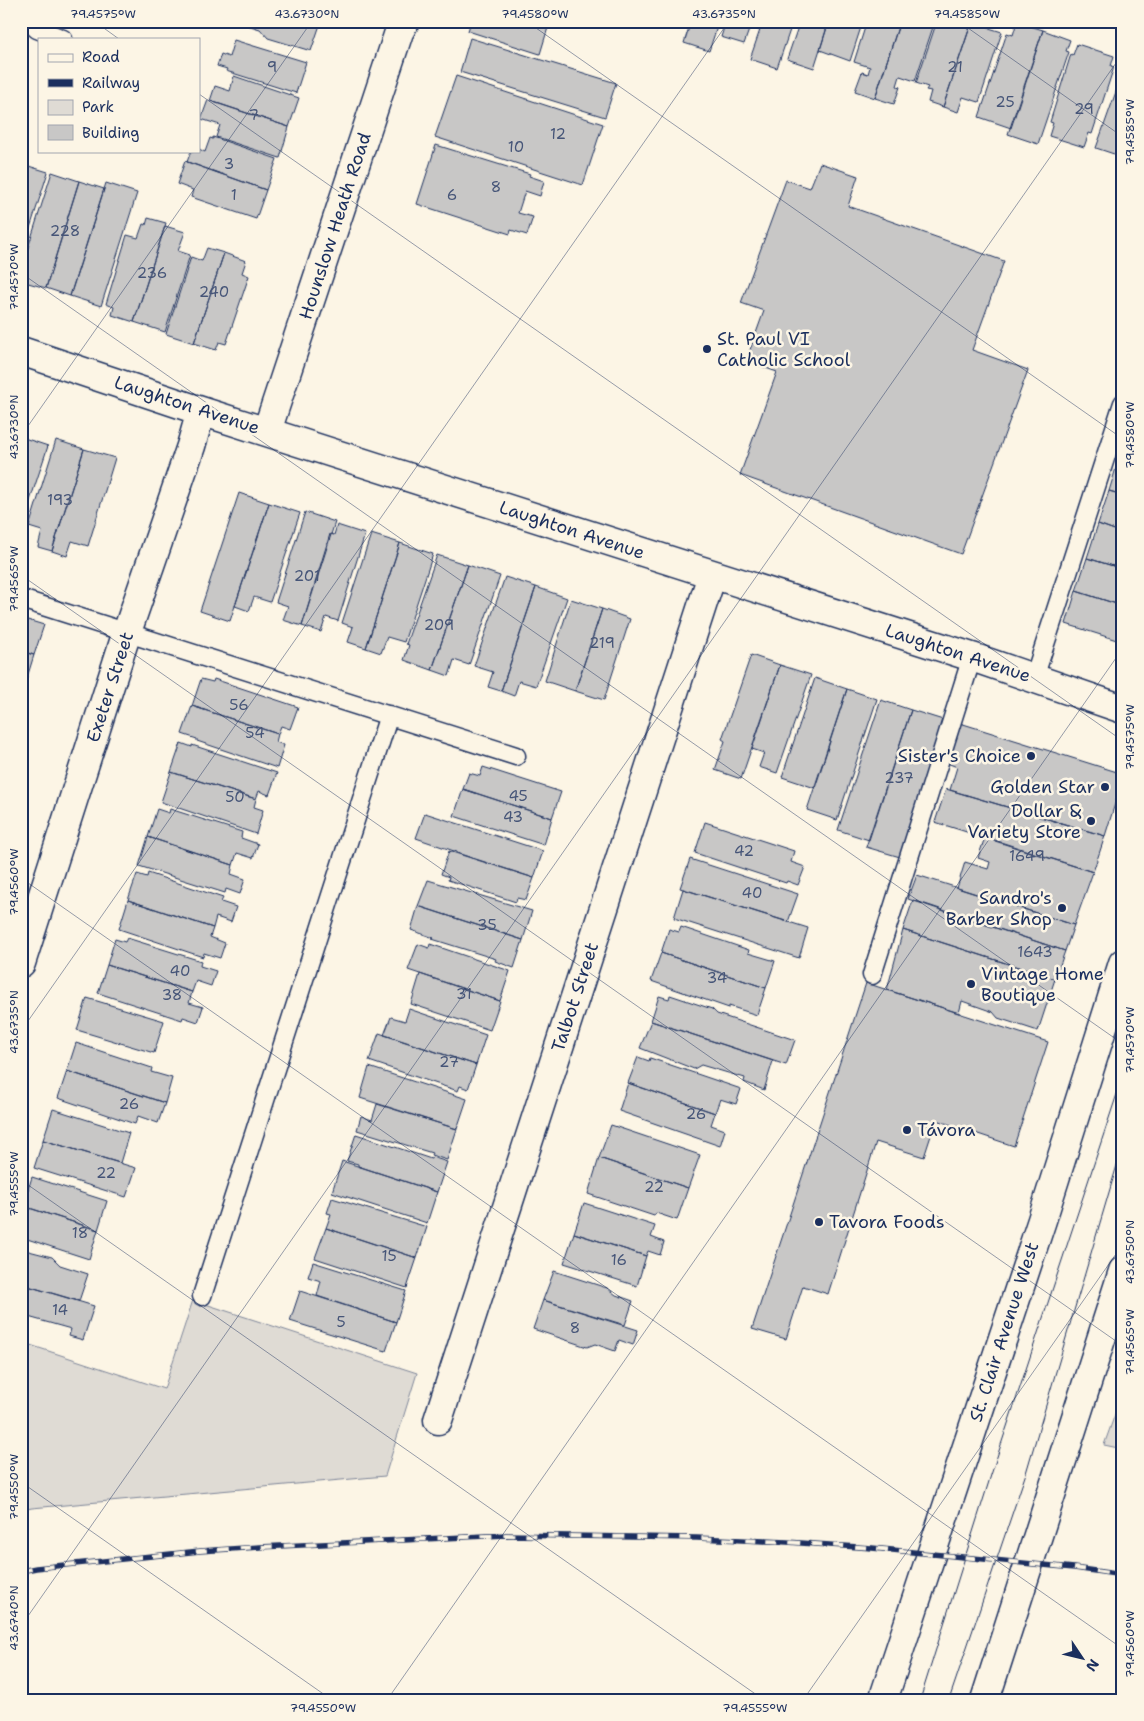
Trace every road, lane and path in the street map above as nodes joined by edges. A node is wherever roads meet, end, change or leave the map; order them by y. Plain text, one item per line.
1 (28, 21) edge
2 (405, 21) edge
3 (60, 38) edge
4 (21, 351) edge
5 (1123, 403) edge
6 (202, 411) junction
7 (267, 431) junction
8 (712, 575) junction
9 (21, 599) edge
10 (127, 632) junction
11 (972, 657) junction
12 (1034, 678) junction
13 (1123, 709) edge
14 (389, 715) junction
15 (516, 756) dead end
16 (21, 963) edge
17 (1123, 963) edge
18 (872, 976) dead end
19 (1123, 1271) edge
20 (202, 1296) dead end
21 (438, 1420) dead end
22 (883, 1700) edge
23 (985, 1700) edge

1 - 3 lane
2 - 7 street, Hounslow Heath Road
4 - 6 street, Laughton Avenue
5 - 12 lane
6 - 7 street, Laughton Avenue
6 - 10 street, Exeter Street
7 - 8 street, Laughton Avenue
8 - 11 street, Laughton Avenue
8 - 21 street, Talbot Street
9 - 10 lane
10 - 14 lane
10 - 16 street, Exeter Street
11 - 12 street, Laughton Avenue
11 - 18 lane
12 - 13 street, Laughton Avenue
14 - 15 lane
14 - 20 lane
17 - 22 street, St. Clair Avenue West
19 - 23 street

